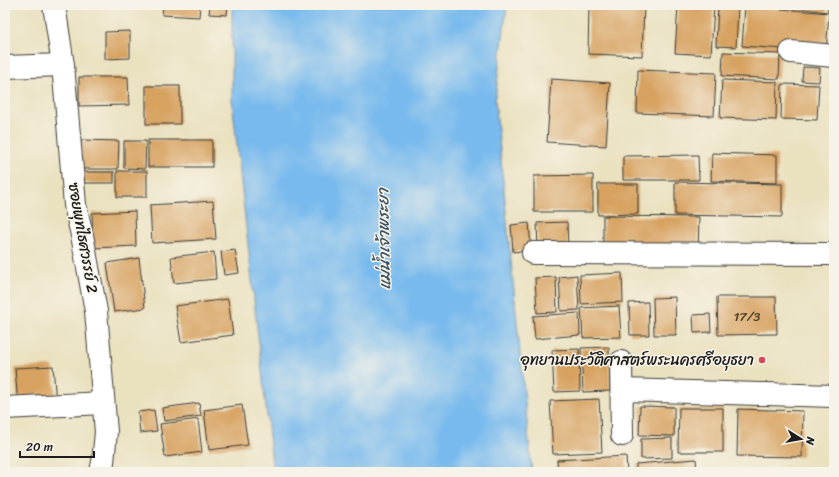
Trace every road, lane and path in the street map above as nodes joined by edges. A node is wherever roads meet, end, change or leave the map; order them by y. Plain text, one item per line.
1 (54, 5) edge
2 (791, 52) dead end
3 (834, 56) edge
4 (63, 65) junction
5 (5, 67) edge
6 (533, 253) dead end
7 (834, 254) edge
8 (621, 362) dead end
9 (622, 390) junction
10 (834, 396) edge
11 (103, 403) junction
12 (5, 408) edge
13 (622, 435) dead end
14 (101, 472) edge

1 - 4 street, ซอยพุทไธศวรรย์ 2
2 - 3 street
4 - 5 street
4 - 11 street, ซอยพุทไธศวรรย์ 2
6 - 7 street
8 - 9 street
9 - 10 street
9 - 13 street
11 - 12 street
11 - 14 street, ซอยพุทไธศวรรย์ 2

